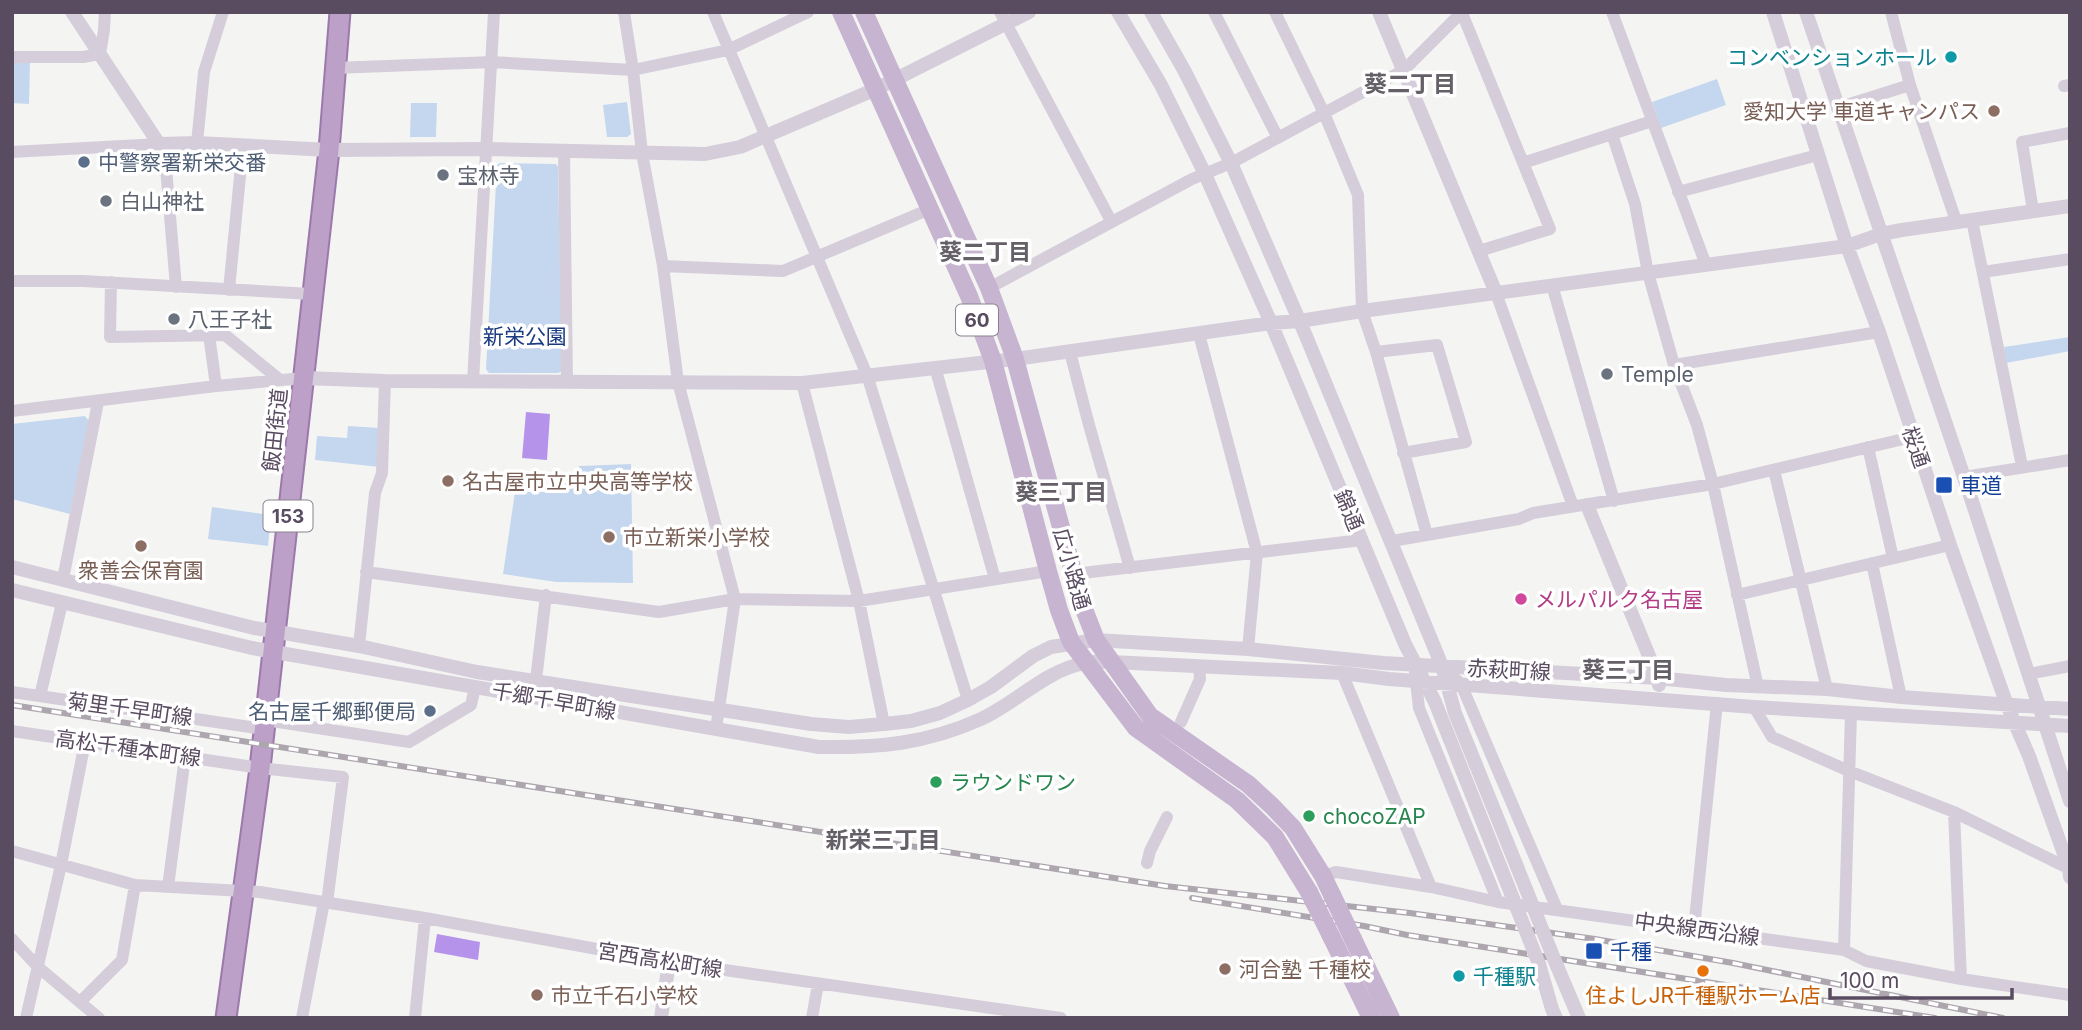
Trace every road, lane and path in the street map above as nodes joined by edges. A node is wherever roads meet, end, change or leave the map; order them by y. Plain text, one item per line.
1 (72, 12) edge
2 (105, 12) edge
3 (223, 12) edge
4 (340, 12) edge
5 (494, 12) edge
6 (624, 12) edge
7 (713, 12) edge
8 (808, 12) edge
9 (841, 12) edge
10 (864, 12) edge
11 (1028, 12) edge
12 (1118, 12) edge
13 (1151, 12) edge
14 (1214, 12) edge
15 (1275, 12) edge
16 (1379, 12) edge
17 (1462, 12) edge
18 (1612, 12) edge
19 (1773, 12) edge
20 (1806, 12) edge
21 (1891, 12) edge
22 (1003, 18) edge
23 (728, 50) junction
24 (100, 54) junction
25 (12, 57) edge
26 (492, 62) junction
27 (334, 68) junction
28 (633, 70) junction
29 (1404, 70) junction
30 (895, 81) junction
31 (1910, 85) junction
32 (876, 89) junction
33 (1837, 108) junction
34 (1324, 113) junction
35 (1652, 121) junction
36 (2070, 133) edge
37 (1612, 134) junction
38 (765, 137) junction
39 (1278, 138) junction
40 (197, 143) junction
41 (162, 144) junction
42 (243, 145) junction
43 (486, 149) junction
44 (328, 150) junction
45 (564, 151) junction
46 (12, 152) edge
47 (642, 153) junction
48 (1818, 155) junction
49 (1231, 163) junction
50 (1522, 163) junction
51 (1204, 172) junction
52 (1678, 192) junction
53 (2070, 206) edge
54 (930, 209) junction
55 (2034, 211) junction
56 (1972, 220) junction
57 (1111, 221) junction
58 (1956, 221) junction
59 (1881, 234) junction
60 (1847, 246) junction
61 (1479, 251) junction
62 (816, 259) junction
63 (2070, 259) edge
64 (1706, 265) junction
65 (663, 266) junction
66 (1983, 272) junction
67 (1648, 273) junction
68 (12, 281) edge
69 (111, 282) junction
70 (1552, 285) junction
71 (176, 287) junction
72 (989, 288) junction
73 (229, 290) junction
74 (1496, 293) junction
75 (312, 294) junction
76 (1362, 311) junction
77 (1300, 321) junction
78 (1271, 323) junction
79 (1879, 332) junction
80 (1199, 334) junction
81 (209, 335) junction
82 (1070, 352) junction
83 (1376, 352) junction
84 (1015, 359) junction
85 (993, 361) junction
86 (1674, 365) junction
87 (935, 367) junction
88 (867, 374) junction
89 (303, 378) junction
90 (280, 380) junction
91 (385, 381) junction
92 (473, 381) junction
93 (567, 382) junction
94 (678, 382) junction
95 (803, 383) junction
96 (216, 386) junction
97 (98, 402) junction
98 (12, 411) edge
99 (1912, 437) junction
100 (1868, 447) junction
101 (1403, 453) junction
102 (2070, 460) edge
103 (2022, 466) junction
104 (1774, 470) junction
105 (1964, 477) junction
106 (1713, 484) junction
107 (1614, 501) junction
108 (1580, 506) junction
109 (1427, 535) junction
110 (1362, 540) junction
111 (1392, 541) junction
112 (1950, 545) junction
113 (1257, 552) junction
114 (1893, 558) junction
115 (1872, 563) junction
116 (12, 567) edge
117 (1130, 568) junction
118 (1048, 571) junction
119 (366, 572) junction
120 (1074, 575) junction
121 (63, 579) junction
122 (995, 579) junction
123 (1801, 580) junction
124 (932, 589) junction
125 (12, 590) edge
126 (546, 595) junction
127 (1737, 595) junction
128 (734, 599) junction
129 (859, 601) junction
130 (62, 603) junction
131 (1096, 640) junction
132 (273, 642) junction
133 (1071, 642) junction
134 (359, 646) junction
135 (1248, 649) junction
136 (1111, 662) junction
137 (1085, 663) junction
138 (1415, 665) junction
139 (1199, 666) junction
140 (1442, 666) junction
141 (2070, 666) edge
142 (1342, 673) junction
143 (2028, 674) junction
144 (1658, 678) junction
145 (536, 680) junction
146 (1419, 681) junction
147 (1454, 683) junction
148 (475, 687) junction
149 (1758, 687) junction
150 (1827, 690) junction
151 (12, 692) edge
152 (40, 696) junction
153 (1901, 697) junction
154 (1659, 699) junction
155 (968, 700) junction
156 (1717, 703) junction
157 (2007, 705) junction
158 (1754, 707) junction
159 (719, 708) junction
160 (2040, 708) junction
161 (2070, 709) edge
162 (1851, 713) junction
163 (1181, 722) dead end
164 (2014, 722) junction
165 (2045, 723) junction
166 (884, 724) junction
167 (259, 725) junction
168 (2070, 726) edge
169 (716, 729) junction
170 (12, 731) edge
171 (85, 742) junction
172 (185, 757) junction
173 (252, 767) junction
174 (1469, 768) junction
175 (1850, 771) junction
176 (2070, 801) edge
177 (1954, 812) junction
178 (1167, 817) dead end
179 (12, 851) edge
180 (1147, 863) dead end
181 (61, 865) junction
182 (2069, 872) edge
183 (1323, 876) junction
184 (135, 885) junction
185 (168, 887) junction
186 (1431, 887) junction
187 (252, 892) junction
188 (1498, 902) junction
189 (325, 903) junction
190 (1557, 909) junction
191 (425, 918) junction
192 (1694, 929) junction
193 (12, 939) edge
194 (1844, 950) junction
195 (669, 962) junction
196 (38, 967) junction
197 (1961, 979) junction
198 (818, 984) junction
199 (2070, 995) edge
200 (79, 1002) junction
201 (978, 1012) edge
202 (26, 1018) edge
203 (99, 1018) edge
204 (226, 1018) edge
205 (302, 1018) edge
206 (415, 1018) edge
207 (661, 1018) edge
208 (813, 1018) edge
209 (1061, 1018) edge
210 (1371, 1018) edge
211 (1391, 1018) edge
212 (1556, 1018) edge
213 (1579, 1018) edge

1 - 24 street
2 - 24 street
3 - 40 street
4 - 27 highway, 飯田街道 / 153
5 - 26 street
6 - 28 street
7 - 23 street
8 - 23 street
9 - 32 main road, 広小路通 / 60
10 - 30 main road, 広小路通 / 60
11 - 22 street
12 - 51 street, 錦通
13 - 49 street, 錦通
14 - 39 street
15 - 34 street
16 - 29 street
17 - 29 street
17 - 50 street
18 - 35 street
19 - 48 street, 桜通
20 - 33 street, 桜通
21 - 31 street
22 - 30 street
22 - 57 street
23 - 28 street
23 - 38 street
24 - 25 street
24 - 41 street
26 - 27 street
26 - 28 street
26 - 43 street
27 - 44 highway, 飯田街道 / 153
28 - 47 street
29 - 34 street
29 - 61 street
30 - 32 street
30 - 72 main road, 広小路通 / 60
31 - 33 street
31 - 58 street
32 - 38 street
32 - 54 main road, 広小路通 / 60
33 - 59 street, 桜通
34 - 39 street
34 - 76 street
35 - 37 street
35 - 52 street
36 - 55 street
37 - 50 street
37 - 67 street
38 - 47 street
38 - 62 street
39 - 49 street
40 - 41 street
40 - 42 street
41 - 46 street
41 - 71 street
42 - 44 street
42 - 73 street
43 - 44 street
43 - 45 street
43 - 92 street
44 - 75 highway, 飯田街道 / 153
45 - 47 street
45 - 93 street
47 - 65 street
48 - 52 street
48 - 60 street, 桜通
49 - 51 street
49 - 77 street, 錦通
50 - 61 street
51 - 57 street
51 - 78 street, 錦通
52 - 64 street
53 - 55 street
54 - 62 street
54 - 85 main road, 広小路通 / 60
55 - 56 street
56 - 58 street
56 - 66 street
57 - 72 street
58 - 59 street
59 - 60 street
59 - 105 street, 桜通
60 - 64 street
60 - 79 street, 桜通
61 - 74 street
62 - 65 street
62 - 88 street
63 - 66 street
64 - 67 street
65 - 94 street
66 - 103 street
67 - 70 street
67 - 86 street
68 - 69 street
69 - 71 street
69 - 81 street
70 - 74 street
70 - 107 street
71 - 73 street
72 - 84 main road, 広小路通 / 60
73 - 75 street
74 - 76 street
74 - 108 street
75 - 89 highway, 飯田街道 / 153
76 - 77 street
76 - 83 street
77 - 78 street
77 - 111 street, 錦通
78 - 80 street
78 - 110 street, 錦通
79 - 86 street
79 - 99 street, 桜通
80 - 82 street
80 - 113 street
81 - 90 street
81 - 96 street
82 - 84 street
82 - 117 street
83 - 101 street
83 - 101 street
84 - 85 street
84 - 120 main road, 広小路通 / 60
85 - 87 street
85 - 118 main road, 広小路通 / 60
86 - 106 street
87 - 88 street
87 - 122 street
88 - 95 street
88 - 124 street
89 - 90 street
89 - 91 street
89 - 132 highway, 飯田街道 / 153
90 - 96 street
91 - 92 street
91 - 119 street
92 - 93 street
93 - 94 street
94 - 95 street
94 - 128 street
95 - 129 street
96 - 97 street
97 - 98 street
97 - 121 street
99 - 100 street
99 - 112 street, 桜通
100 - 104 street
100 - 114 street
101 - 109 street
102 - 103 street
103 - 105 street
104 - 106 street
104 - 123 street
105 - 143 street, 桜通
106 - 107 street
106 - 127 street
107 - 108 street
108 - 109 street
108 - 144 street
109 - 111 street
110 - 113 street
110 - 138 street, 錦通
111 - 140 street, 錦通
112 - 114 street
112 - 157 street, 桜通
113 - 117 street
113 - 135 street
114 - 115 street
115 - 123 street
115 - 153 street
116 - 121 street, 千郷千早町線
117 - 120 street
118 - 122 street
118 - 133 main road, 広小路通 / 60
119 - 126 street
119 - 134 street
120 - 131 main road, 広小路通 / 60
121 - 132 street, 千郷千早町線
122 - 124 street
123 - 127 street
123 - 150 street
124 - 129 street
124 - 155 street
125 - 130 street, 千郷千早町線
126 - 128 street
126 - 145 street
127 - 149 street
128 - 129 street
128 - 159 street
129 - 166 street
130 - 132 street, 千郷千早町線
130 - 152 street
131 - 133 street, 千郷千早町線
131 - 135 street, 赤萩町線
131 - 136 main road, 広小路通 / 60
132 - 134 street, 千郷千早町線
132 - 148 street, 千郷千早町線
132 - 167 highway, 飯田街道 / 153
133 - 137 main road, 広小路通 / 60
133 - 155 street, 千郷千早町線
134 - 145 street, 千郷千早町線
135 - 138 street, 赤萩町線
136 - 137 street, 千郷千早町線
136 - 139 street, 赤萩町線
136 - 183 main road, 広小路通 / 60
137 - 169 street, 千郷千早町線
137 - 210 main road, 広小路通 / 60, bridge
138 - 140 street, 赤萩町線
138 - 146 street, 錦通
139 - 142 street, 赤萩町線
139 - 163 street
140 - 144 street, 赤萩町線
140 - 147 street, 錦通
141 - 143 street
142 - 146 street, 赤萩町線
142 - 186 street
143 - 160 street, 桜通
144 - 149 street, 赤萩町線
144 - 154 street
145 - 159 street, 千郷千早町線
146 - 147 street, 赤萩町線
146 - 174 street, 錦通
146 - 188 street
147 - 154 street, 赤萩町線
147 - 174 street, 錦通
147 - 190 street
148 - 167 street, 菊里千早町線
148 - 169 street, 千郷千早町線
149 - 150 street, 赤萩町線
150 - 153 street, 赤萩町線
151 - 152 street, 菊里千早町線
152 - 167 street, 菊里千早町線
153 - 157 street, 赤萩町線
154 - 156 street, 赤萩町線
155 - 166 street, 千郷千早町線
156 - 158 street, 赤萩町線
156 - 192 street
157 - 160 street, 赤萩町線
157 - 164 street, 桜通
158 - 162 street, 赤萩町線
158 - 175 street
159 - 166 street, 千郷千早町線
159 - 169 street
160 - 161 street, 赤萩町線
160 - 165 street, 桜通
162 - 164 street, 赤萩町線
162 - 175 street
164 - 165 street, 赤萩町線
164 - 182 street, 桜通
165 - 168 street, 赤萩町線
165 - 176 street, 桜通
167 - 173 highway, 飯田街道 / 153
170 - 171 street, 高松千種本町線
171 - 172 street, 高松千種本町線
171 - 181 street
172 - 173 street, 高松千種本町線
172 - 185 street
173 - 187 highway, 飯田街道 / 153
173 - 189 street, 高松千種本町線
174 - 212 street, 錦通, bridge
174 - 213 street, 錦通, bridge
175 - 177 street
175 - 194 street
177 - 182 street
177 - 197 street
178 - 180 street
179 - 181 street, 宮西高松町線
181 - 184 street, 宮西高松町線
181 - 196 street
183 - 186 street, 中央線西沿線
183 - 211 main road, 広小路通 / 60, bridge
184 - 185 street, 宮西高松町線
184 - 200 street
185 - 187 street, 宮西高松町線
186 - 188 street, 中央線西沿線
187 - 189 street, 宮西高松町線
187 - 204 highway, 飯田街道 / 153
188 - 190 street, 中央線西沿線
189 - 191 street, 宮西高松町線
189 - 205 street
190 - 192 street, 中央線西沿線
191 - 195 street, 宮西高松町線
191 - 206 street
192 - 194 street, 中央線西沿線
193 - 196 street
194 - 197 street, 中央線西沿線
195 - 198 street, 宮西高松町線
195 - 207 street
196 - 200 street
196 - 202 street
197 - 199 street, 中央線西沿線
198 - 201 street, 宮西高松町線
198 - 208 street
200 - 203 street
201 - 209 street, 宮西高松町線

